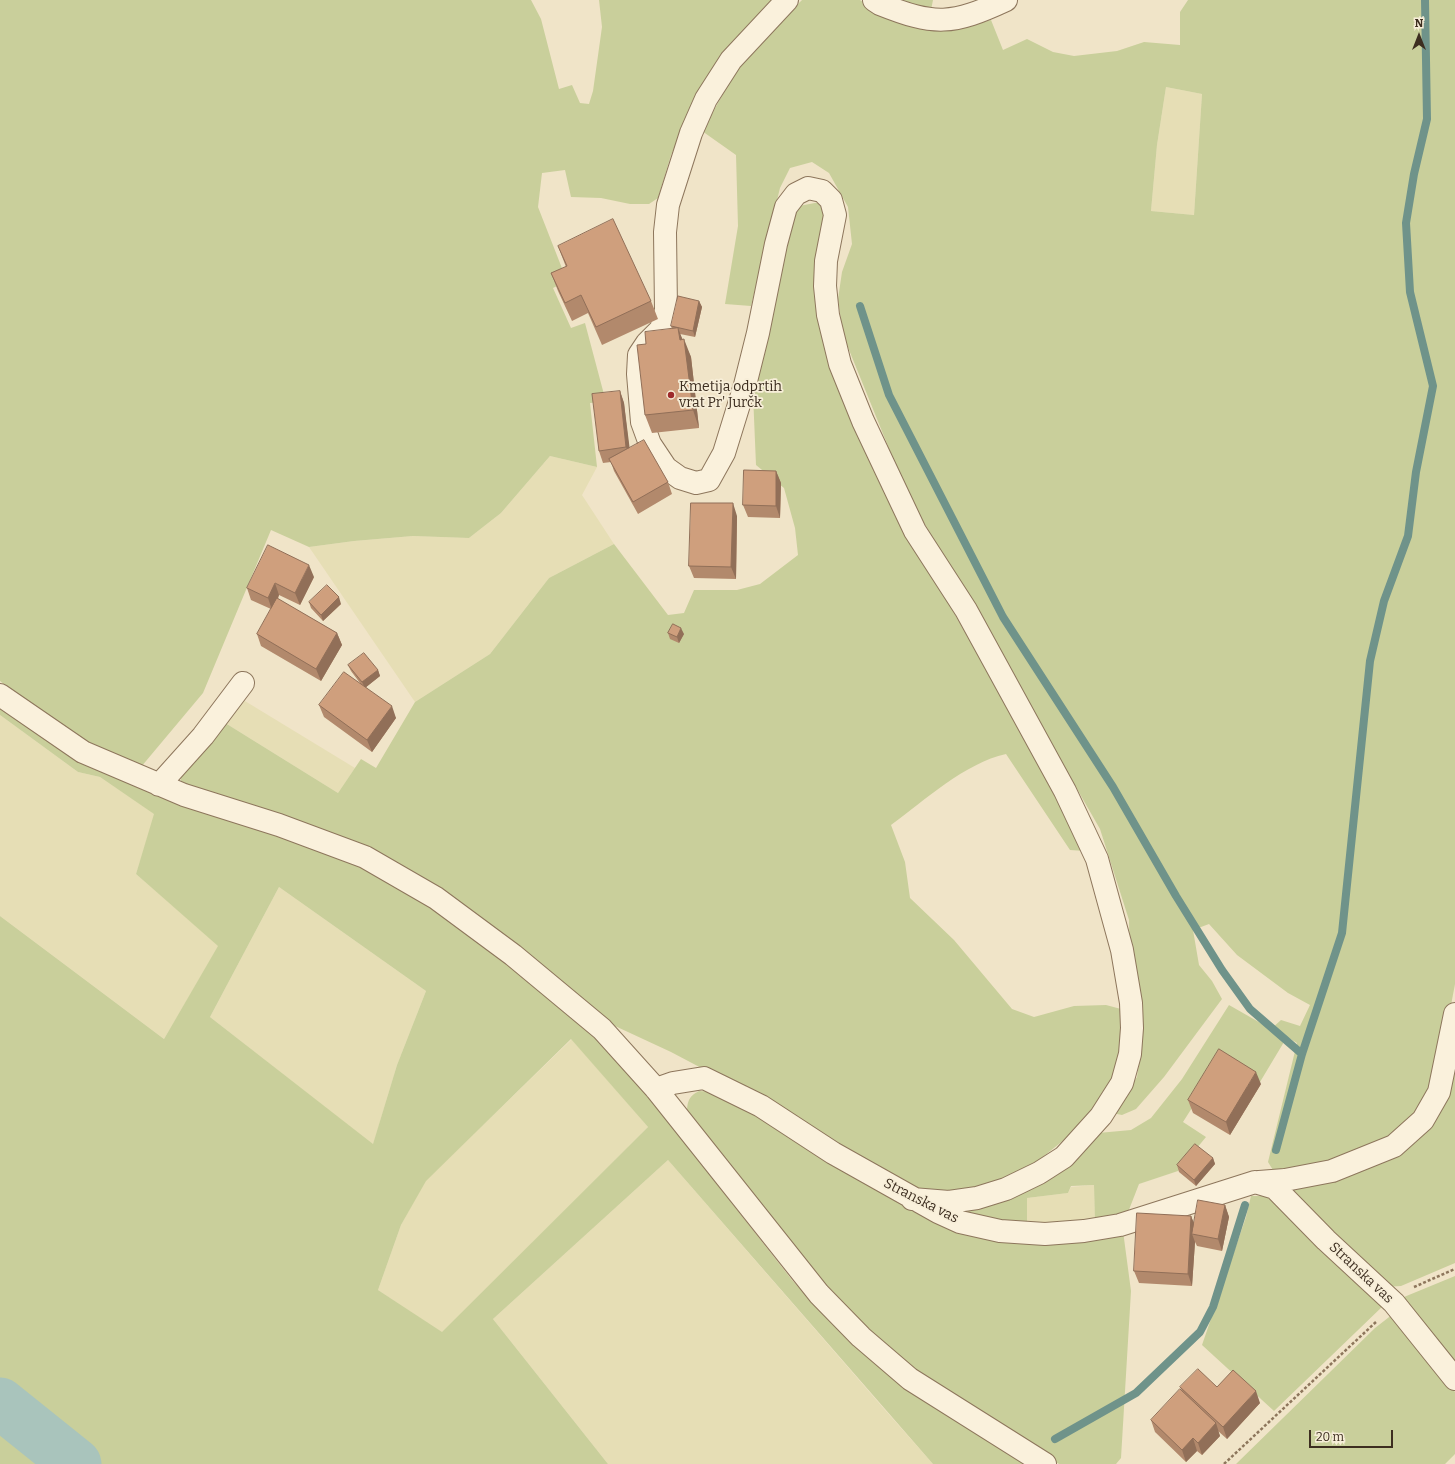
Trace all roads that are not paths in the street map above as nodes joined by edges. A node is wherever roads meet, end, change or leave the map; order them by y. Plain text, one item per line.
1 (787, 0) edge
2 (874, 0) edge
3 (1006, 0) edge
4 (243, 683) dead end
5 (0, 694) edge
6 (159, 785) junction
7 (1455, 1014) edge
8 (656, 1089) junction
9 (1255, 1182) junction
10 (912, 1199) junction
11 (1455, 1379) edge
12 (1045, 1464) edge

1 - 10 street
2 - 3 street
4 - 6 street
5 - 6 street
6 - 8 street
7 - 9 street, Stranska vas
8 - 10 street, Stranska vas
8 - 12 street
9 - 10 street, Stranska vas
9 - 11 street, Stranska vas

